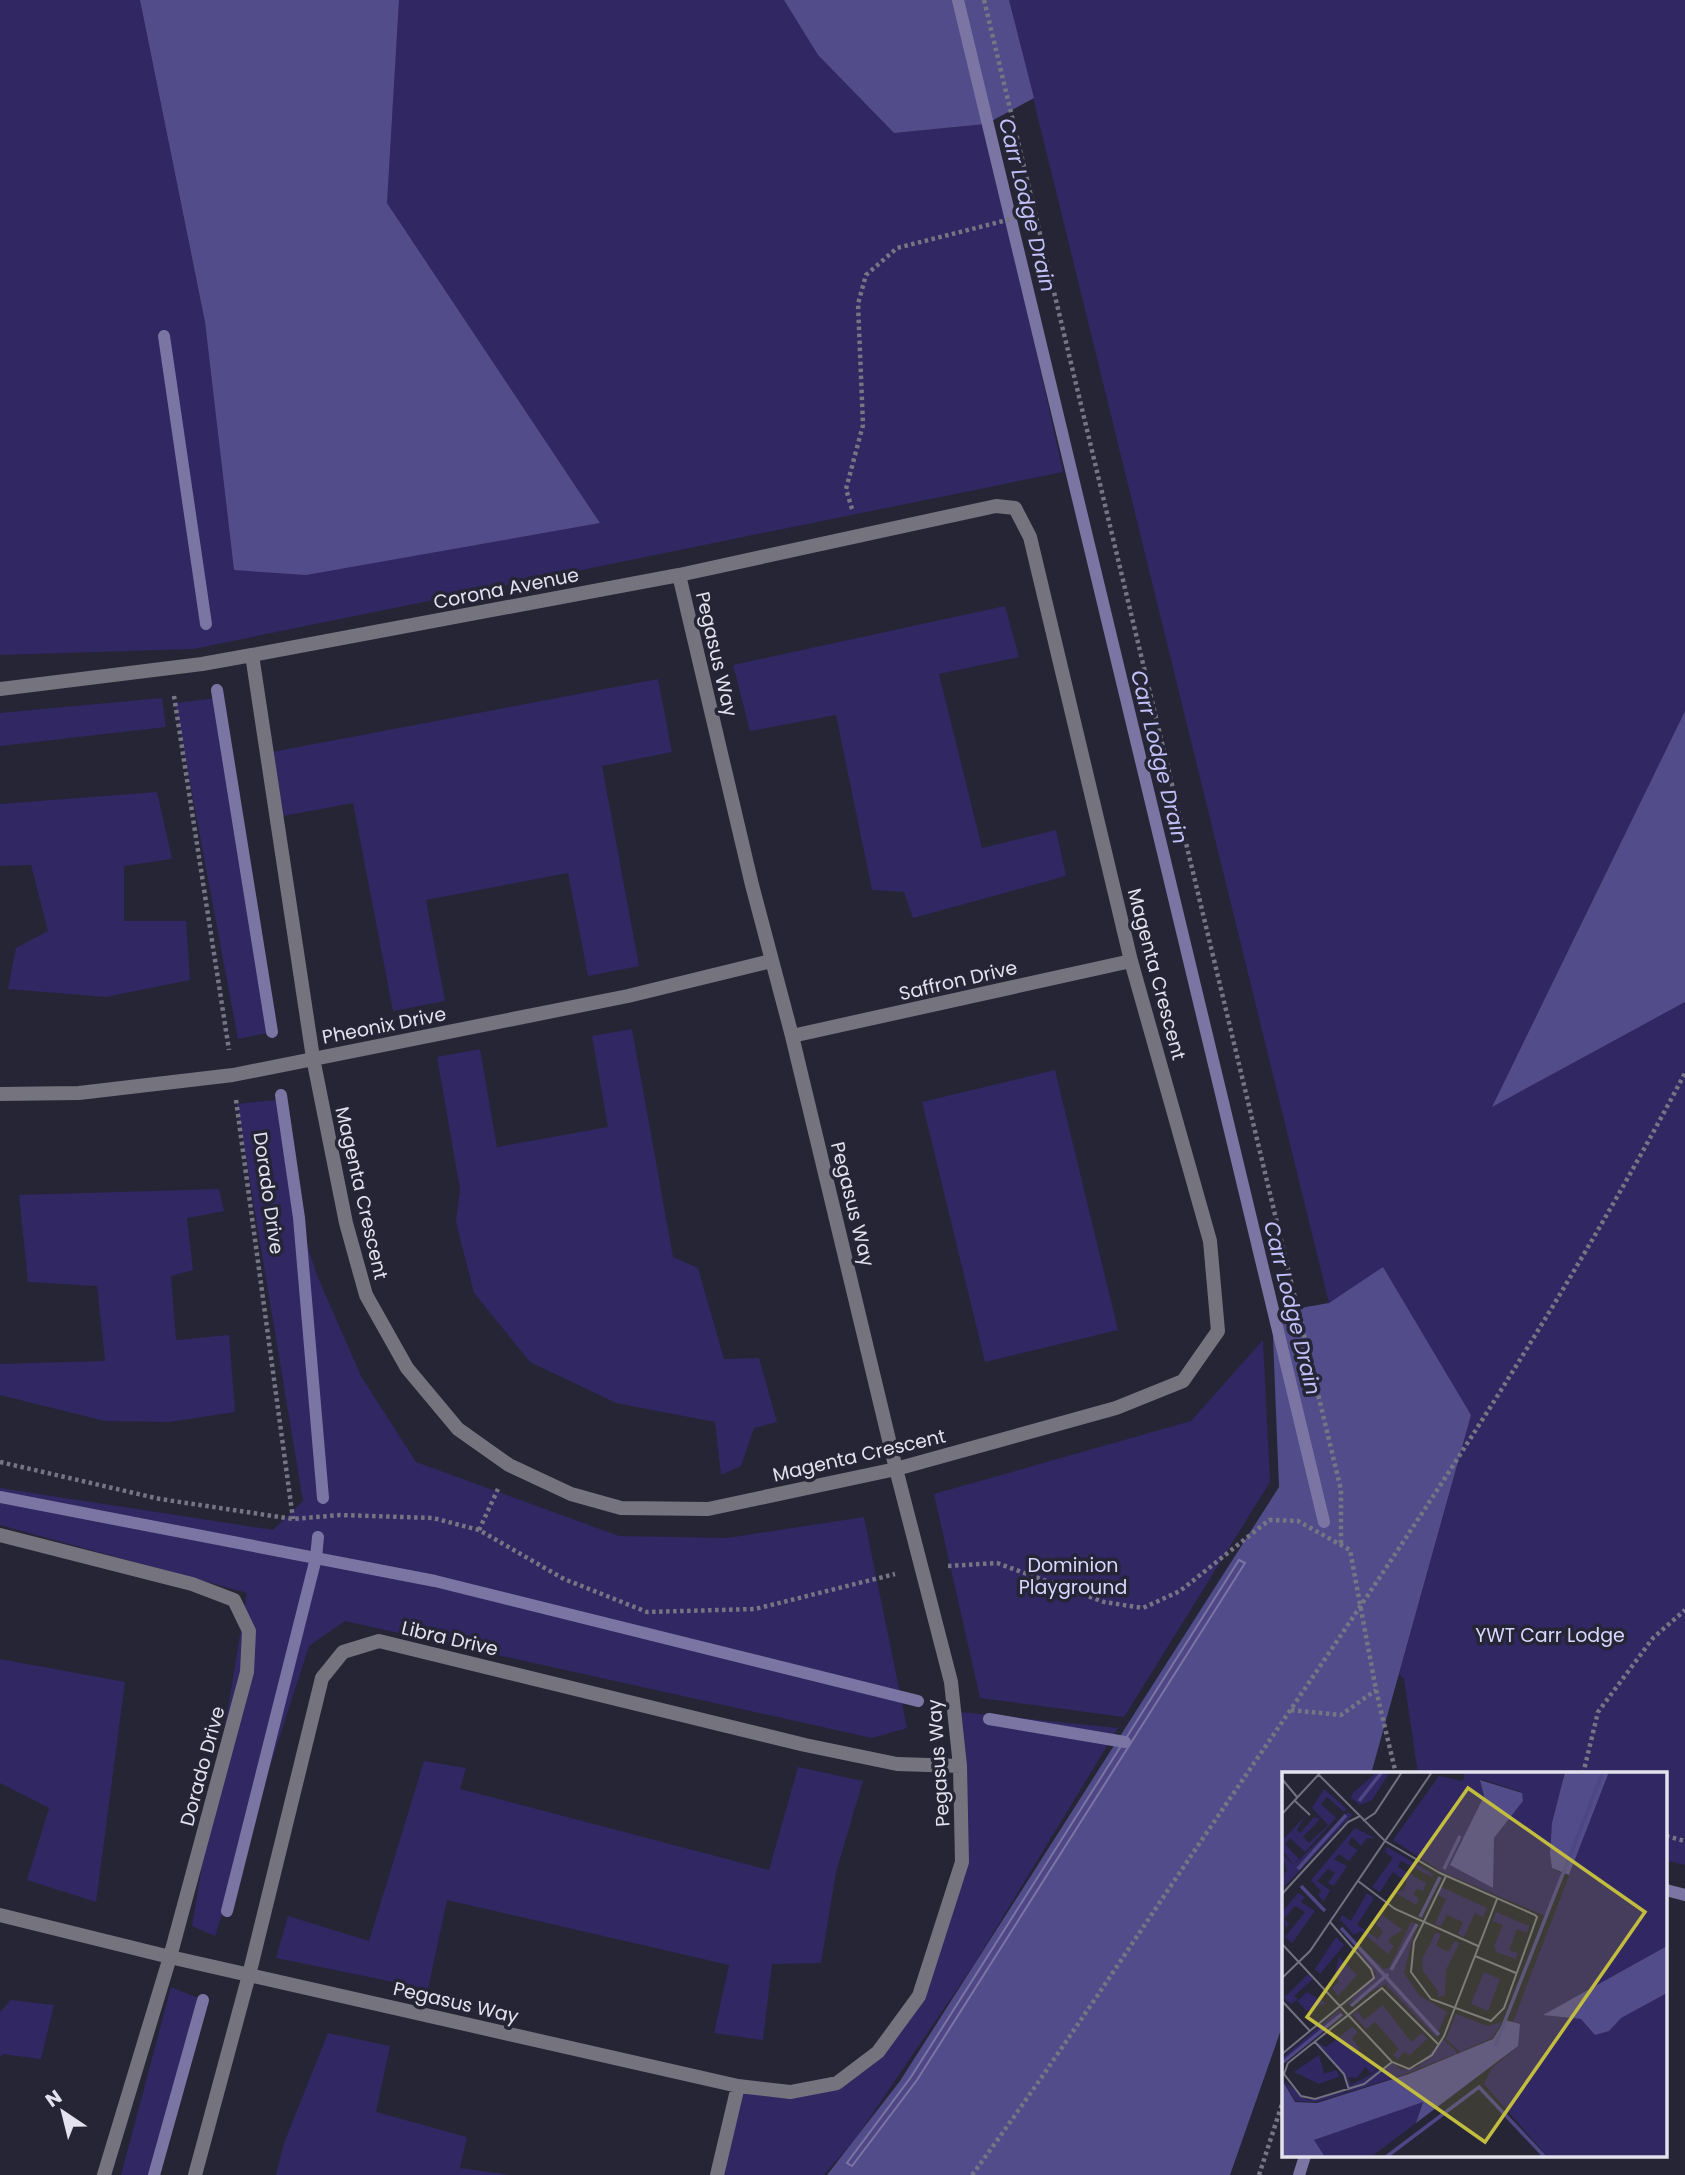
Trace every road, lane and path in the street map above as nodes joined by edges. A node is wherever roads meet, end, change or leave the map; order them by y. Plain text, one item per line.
1 (984, 0) edge
2 (1035, 213) junction
3 (1015, 508) joint
4 (859, 536) junction
5 (679, 575) junction
6 (252, 655) junction
7 (169, 668) junction
8 (0, 689) edge
9 (771, 961) junction
10 (1131, 961) junction
11 (792, 1036) junction
12 (313, 1058) junction
13 (1685, 1073) edge
14 (233, 1075) junction
15 (0, 1094) edge
16 (0, 1462) edge
17 (509, 1465) junction
18 (896, 1469) junction
19 (293, 1519) junction
20 (479, 1530) junction
21 (0, 1535) edge
22 (1341, 1545) junction
23 (923, 1567) junction
24 (1685, 1610) edge
25 (1376, 1690) junction
26 (1290, 1710) junction
27 (960, 1766) junction
28 (1396, 1772) edge
29 (1583, 1772) edge
30 (0, 1915) edge
31 (170, 1957) junction
32 (249, 1975) junction
33 (738, 2086) junction
34 (1282, 2104) edge
35 (104, 2175) edge
36 (195, 2175) edge
37 (717, 2175) edge
38 (972, 2175) edge
39 (1259, 2175) edge

1 - 2 path
2 - 4 path
2 - 22 path
3 - 4 street, Corona Avenue
3 - 10 street, Magenta Crescent
4 - 5 street, Corona Avenue
5 - 6 street, Corona Avenue
5 - 9 street, Pegasus Way
6 - 7 street, Corona Avenue
6 - 12 street, Magenta Crescent
7 - 8 street, Corona Avenue
7 - 14 path, Dorado Drive
9 - 11 street, Pegasus Way
9 - 12 street, Pheonix Drive
10 - 11 street, Saffron Drive
10 - 18 street, Magenta Crescent
11 - 18 street, Pegasus Way
12 - 14 street, Pheonix Drive
12 - 17 street, Magenta Crescent
13 - 26 path
14 - 15 street, Pheonix Drive
14 - 19 path, Dorado Drive
16 - 19 path
17 - 18 street, Magenta Crescent
17 - 20 path
18 - 23 street, Pegasus Way
19 - 20 path
20 - 23 path
21 - 31 street, Dorado Drive
22 - 23 path
22 - 25 path
23 - 27 street, Pegasus Way
24 - 29 path
25 - 26 path
25 - 28 path
26 - 38 path
27 - 32 street, Libra Drive
27 - 33 street, Pegasus Way
30 - 31 street, Pegasus Way
31 - 32 street, Pegasus Way
31 - 35 street, Dorado Drive
32 - 33 street, Pegasus Way
32 - 36 street, Libra Drive
33 - 37 street
34 - 39 path

